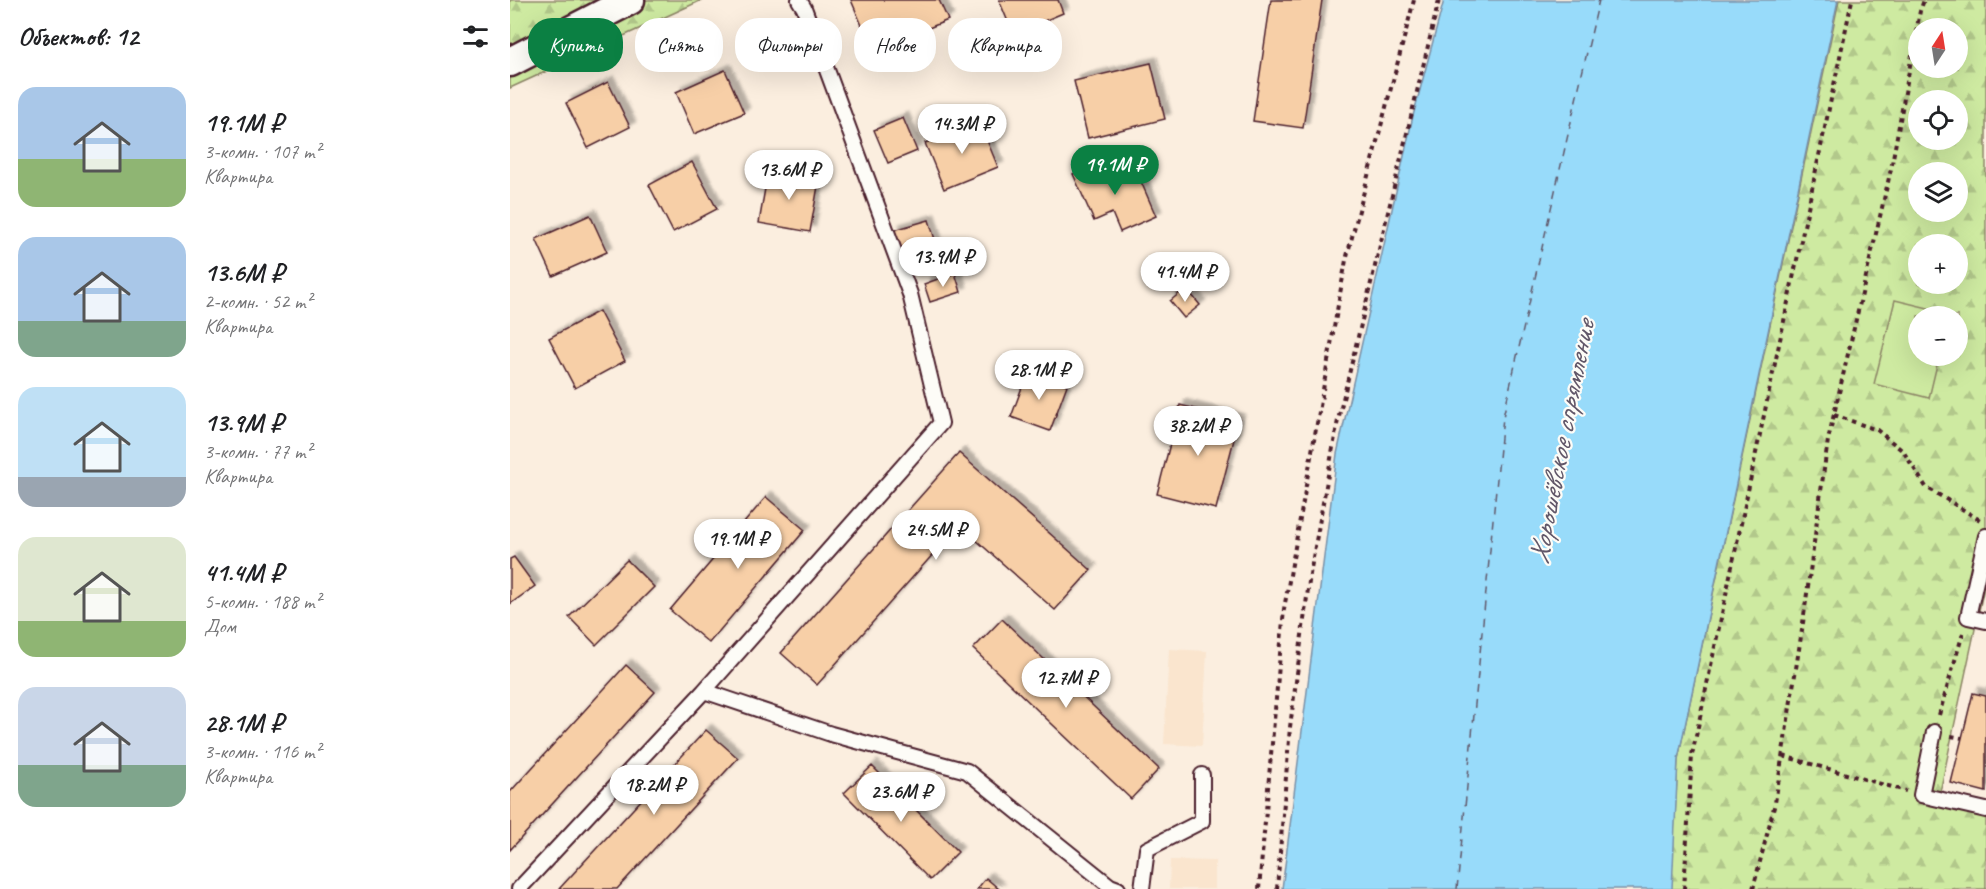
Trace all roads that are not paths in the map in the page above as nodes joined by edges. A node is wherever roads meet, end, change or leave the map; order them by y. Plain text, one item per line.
1 (630, 0) edge
2 (799, 0) edge
3 (510, 62) edge
4 (1986, 536) edge
5 (1986, 621) edge
6 (704, 691) junction
7 (1934, 732) road end
8 (1202, 775) dead end
9 (1986, 810) edge
10 (519, 889) edge
11 (1118, 889) edge
12 (1142, 889) edge

1 - 3 street
2 - 6 lane
4 - 5 lane
6 - 10 lane
6 - 11 lane
7 - 9 lane
8 - 12 lane

